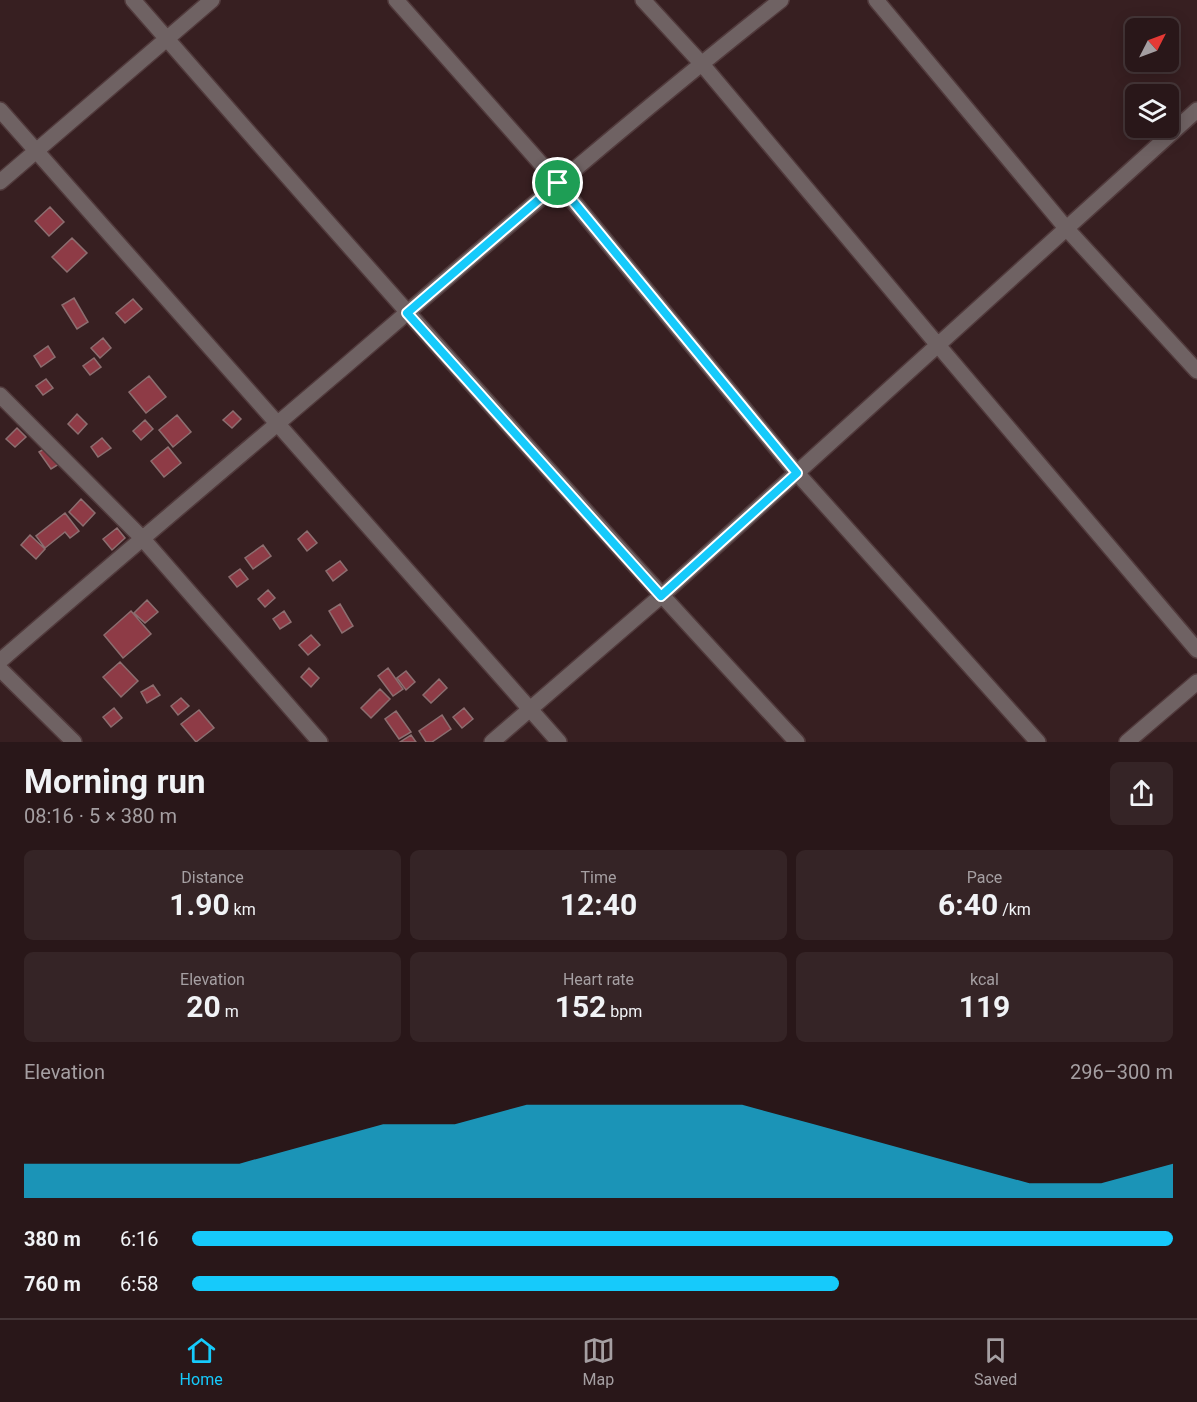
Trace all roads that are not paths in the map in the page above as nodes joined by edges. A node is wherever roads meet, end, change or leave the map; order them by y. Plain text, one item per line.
1 (133, 0) edge
2 (212, 0) edge
3 (396, 0) edge
4 (644, 0) edge
5 (782, 0) edge
6 (876, 0) edge
7 (167, 39) junction
8 (701, 63) junction
9 (0, 110) edge
10 (1197, 110) edge
11 (37, 152) junction
12 (0, 182) edge
13 (558, 183) junction
14 (1066, 228) junction
15 (407, 313) junction
16 (936, 344) junction
17 (1197, 371) edge
18 (0, 395) edge
19 (277, 425) junction
20 (797, 473) junction
21 (142, 538) junction
22 (661, 596) junction
23 (1197, 650) edge
24 (0, 662) edge
25 (0, 669) edge
26 (1197, 682) edge
27 (530, 710) junction
28 (74, 742) edge
29 (320, 742) edge
30 (492, 742) edge
31 (559, 742) edge
32 (796, 742) edge
33 (1038, 742) edge
34 (1127, 742) edge

1 - 7 street
2 - 7 street
3 - 13 street
4 - 8 street
5 - 8 street
6 - 14 street
7 - 11 street
7 - 15 street
8 - 13 street
8 - 16 street
9 - 11 street
10 - 14 street
11 - 12 street
11 - 19 street
13 - 15 street
13 - 20 street
14 - 16 street
14 - 17 street
15 - 19 street
15 - 22 street
16 - 20 street
16 - 23 street
18 - 21 street
19 - 21 street
19 - 27 street
20 - 22 street
20 - 33 street
21 - 24 street
21 - 29 street
22 - 27 street
22 - 32 street
25 - 28 street
26 - 34 street
27 - 30 street
27 - 31 street

